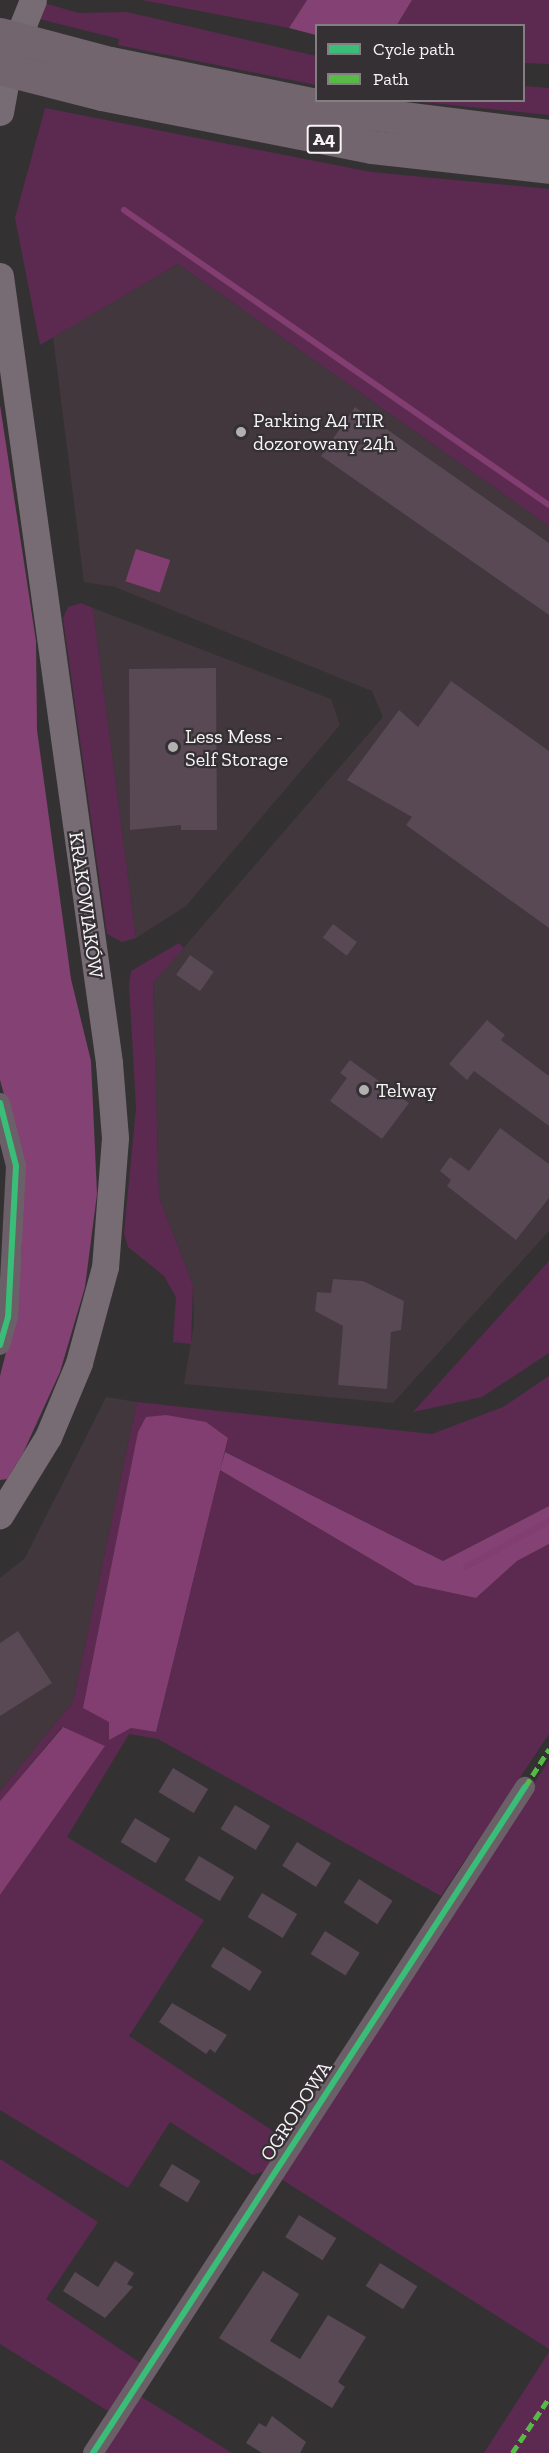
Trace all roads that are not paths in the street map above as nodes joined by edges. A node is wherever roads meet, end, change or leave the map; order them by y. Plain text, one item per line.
1 (33, 0) edge
2 (0, 34) edge
3 (0, 68) edge
4 (0, 112) edge
5 (549, 136) edge
6 (549, 167) edge
7 (0, 276) edge
8 (0, 1103) edge
9 (0, 1345) edge
10 (3, 1505) edge
11 (525, 1787) dead end
12 (93, 2453) edge

1 - 4 main road
2 - 5 highway, A4, bridge
3 - 6 highway, A4, bridge
7 - 10 main road, KRAKOWIAKÓW
8 - 9 street
11 - 12 street, OGRODOWA

